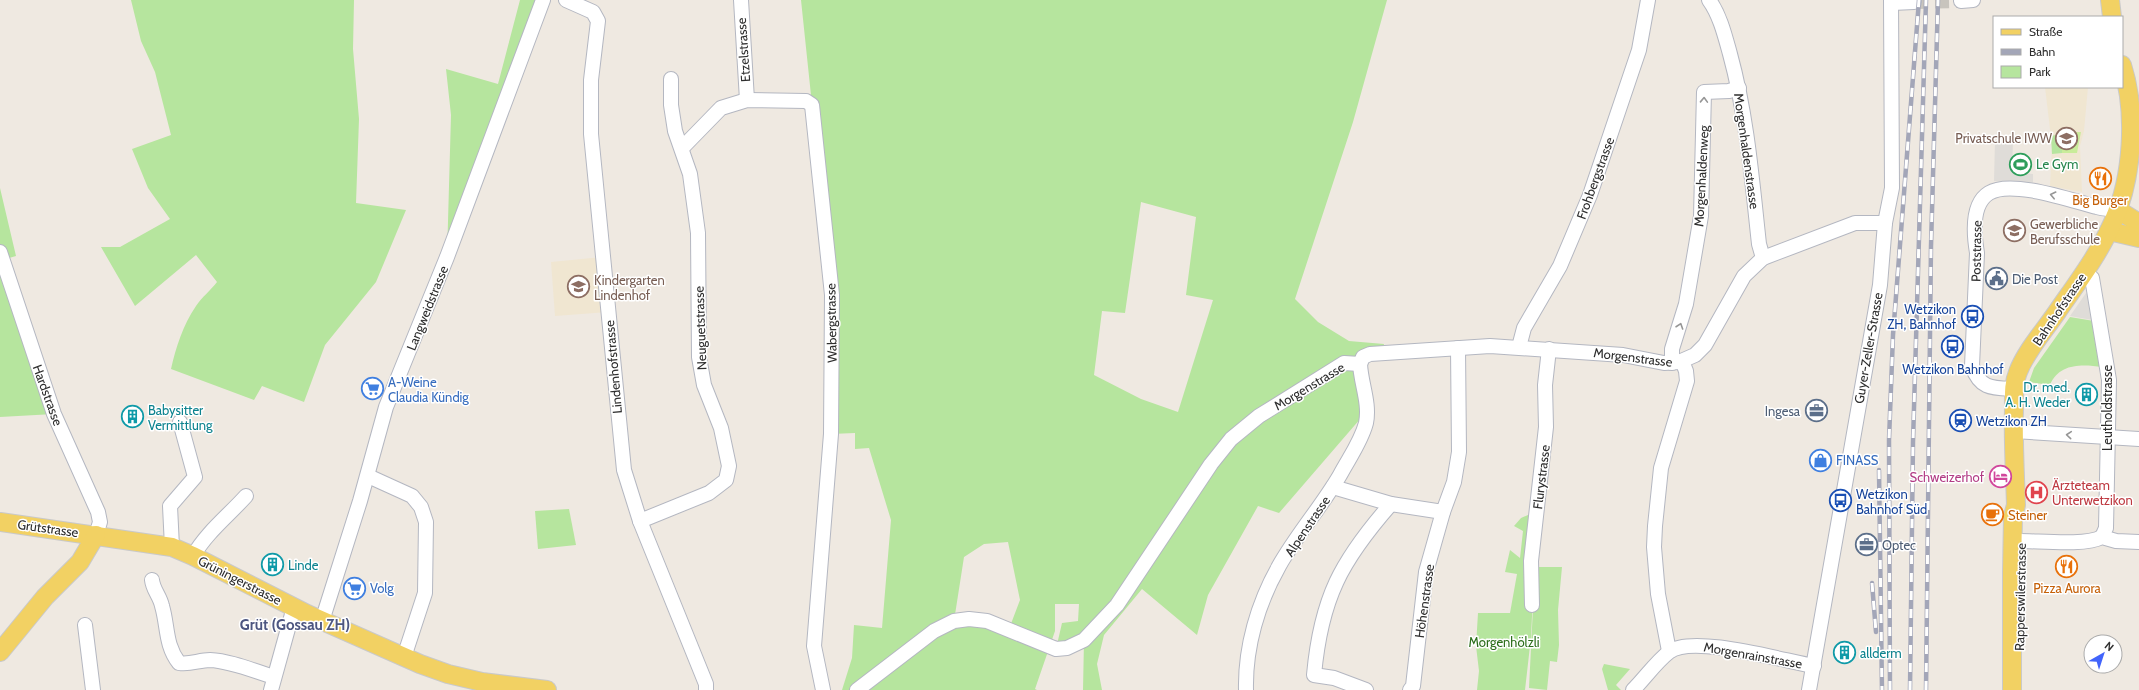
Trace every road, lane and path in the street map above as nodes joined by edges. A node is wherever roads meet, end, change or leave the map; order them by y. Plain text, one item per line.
1 (543, 0) edge
2 (566, 0) edge
3 (741, 0) edge
4 (1648, 0) edge
5 (1709, 0) edge
6 (2110, 0) edge
7 (1892, 1) edge
8 (1914, 2) dead end
9 (2112, 16) edge
10 (2123, 68) edge
11 (671, 78) dead end
12 (1739, 88) junction
13 (747, 100) junction
14 (682, 148) junction
15 (2118, 210) junction
16 (1885, 223) junction
17 (2139, 223) edge
18 (2109, 231) junction
19 (2139, 238) edge
20 (0, 252) edge
21 (1764, 258) junction
22 (2092, 278) dead end
23 (1458, 348) junction
24 (1519, 348) junction
25 (1549, 349) junction
26 (1677, 362) junction
27 (1360, 364) junction
28 (2014, 389) junction
29 (180, 422) dead end
30 (2014, 431) junction
31 (2108, 439) junction
32 (2139, 439) edge
33 (368, 476) junction
34 (1333, 487) junction
35 (246, 496) dead end
36 (1391, 504) junction
37 (2016, 505) junction
38 (1442, 512) junction
39 (640, 521) junction
40 (0, 522) edge
41 (96, 535) junction
42 (2102, 537) junction
43 (2020, 541) junction
44 (2139, 542) edge
45 (172, 547) junction
46 (193, 556) junction
47 (152, 580) dead end
48 (1532, 605) dead end
49 (294, 607) junction
50 (322, 620) junction
51 (85, 625) dead end
52 (1670, 651) junction
53 (0, 652) edge
54 (404, 657) junction
55 (1814, 666) junction
56 (273, 684) edge
57 (93, 690) edge
58 (547, 690) edge
59 (706, 690) edge
60 (823, 690) edge
61 (857, 690) edge
62 (1246, 690) edge
63 (1366, 690) edge
64 (1410, 690) edge
65 (1633, 690) edge
66 (1809, 690) edge
67 (2012, 690) edge
68 (2020, 690) edge

1 - 33 street, Langweidstrasse
2 - 39 street, Lindenhofstrasse
3 - 13 street, Etzelstrasse
4 - 24 street, Frohbergstrasse
5 - 12 street, Morgenhaldenstrasse
6 - 9 main road
7 - 8 street
7 - 16 street, Guyer-Zeller-Strasse
10 - 15 main road, Bahnhofstrasse
11 - 14 street, Neuguetstrasse
12 - 21 street, Morgenhaldenstrasse
26 -> 12 street, Morgenhaldenweg
13 - 14 street, Wabergstrasse
13 - 60 street, Wabergstrasse
14 - 39 street, Neuguetstrasse
15 - 17 main road
15 - 18 main road, Bahnhofstrasse
15 -> 28 street, Poststrasse
16 - 21 street, Morgenstrasse
16 - 55 street, Guyer-Zeller-Strasse
18 - 19 main road
18 - 28 main road, Bahnhofstrasse
20 - 41 street, Hardstrasse
21 - 26 street, Morgenstrasse
22 - 31 street, Leutholdstrasse
23 - 24 street, Morgenstrasse
23 - 27 street, Morgenstrasse
23 - 38 street, Höhenstrasse
24 - 25 street, Morgenstrasse
25 - 26 street, Morgenstrasse
25 - 48 street, Flurystrasse
26 - 52 street
27 - 34 street, Alpenstrasse
27 - 61 street, Morgenstrasse
28 - 30 main road, Rapperswilerstrasse
29 - 45 street
31 -> 30 street
30 - 37 main road, Rapperswilerstrasse
31 - 32 street
31 - 42 street, Leutholdstrasse
33 - 50 street, Langweidstrasse
33 - 54 street
34 - 36 street
34 - 62 street, Alpenstrasse
35 - 46 street
36 - 38 street
36 - 63 street
37 - 43 main road, Rapperswilerstrasse
37 - 67 main road, Rapperswilerstrasse
38 - 64 street, Höhenstrasse
39 - 59 street, Lindenhofstrasse
40 - 41 main road, Grütstrasse
41 - 45 main road, Grüningerstrasse
41 - 53 main road
42 - 43 street
42 - 44 street
43 - 68 main road, Rapperswilerstrasse
45 - 46 main road, Grüningerstrasse
46 - 49 main road, Grüningerstrasse
47 - 56 street
49 - 50 main road, Grüningerstrasse
49 - 56 street
50 - 54 main road, Grüningerstrasse
51 - 57 street
52 - 55 street, Morgenrainstrasse
52 - 65 street
54 - 58 main road, Grüningerstrasse
55 - 66 street, Guyer-Zeller-Strasse

